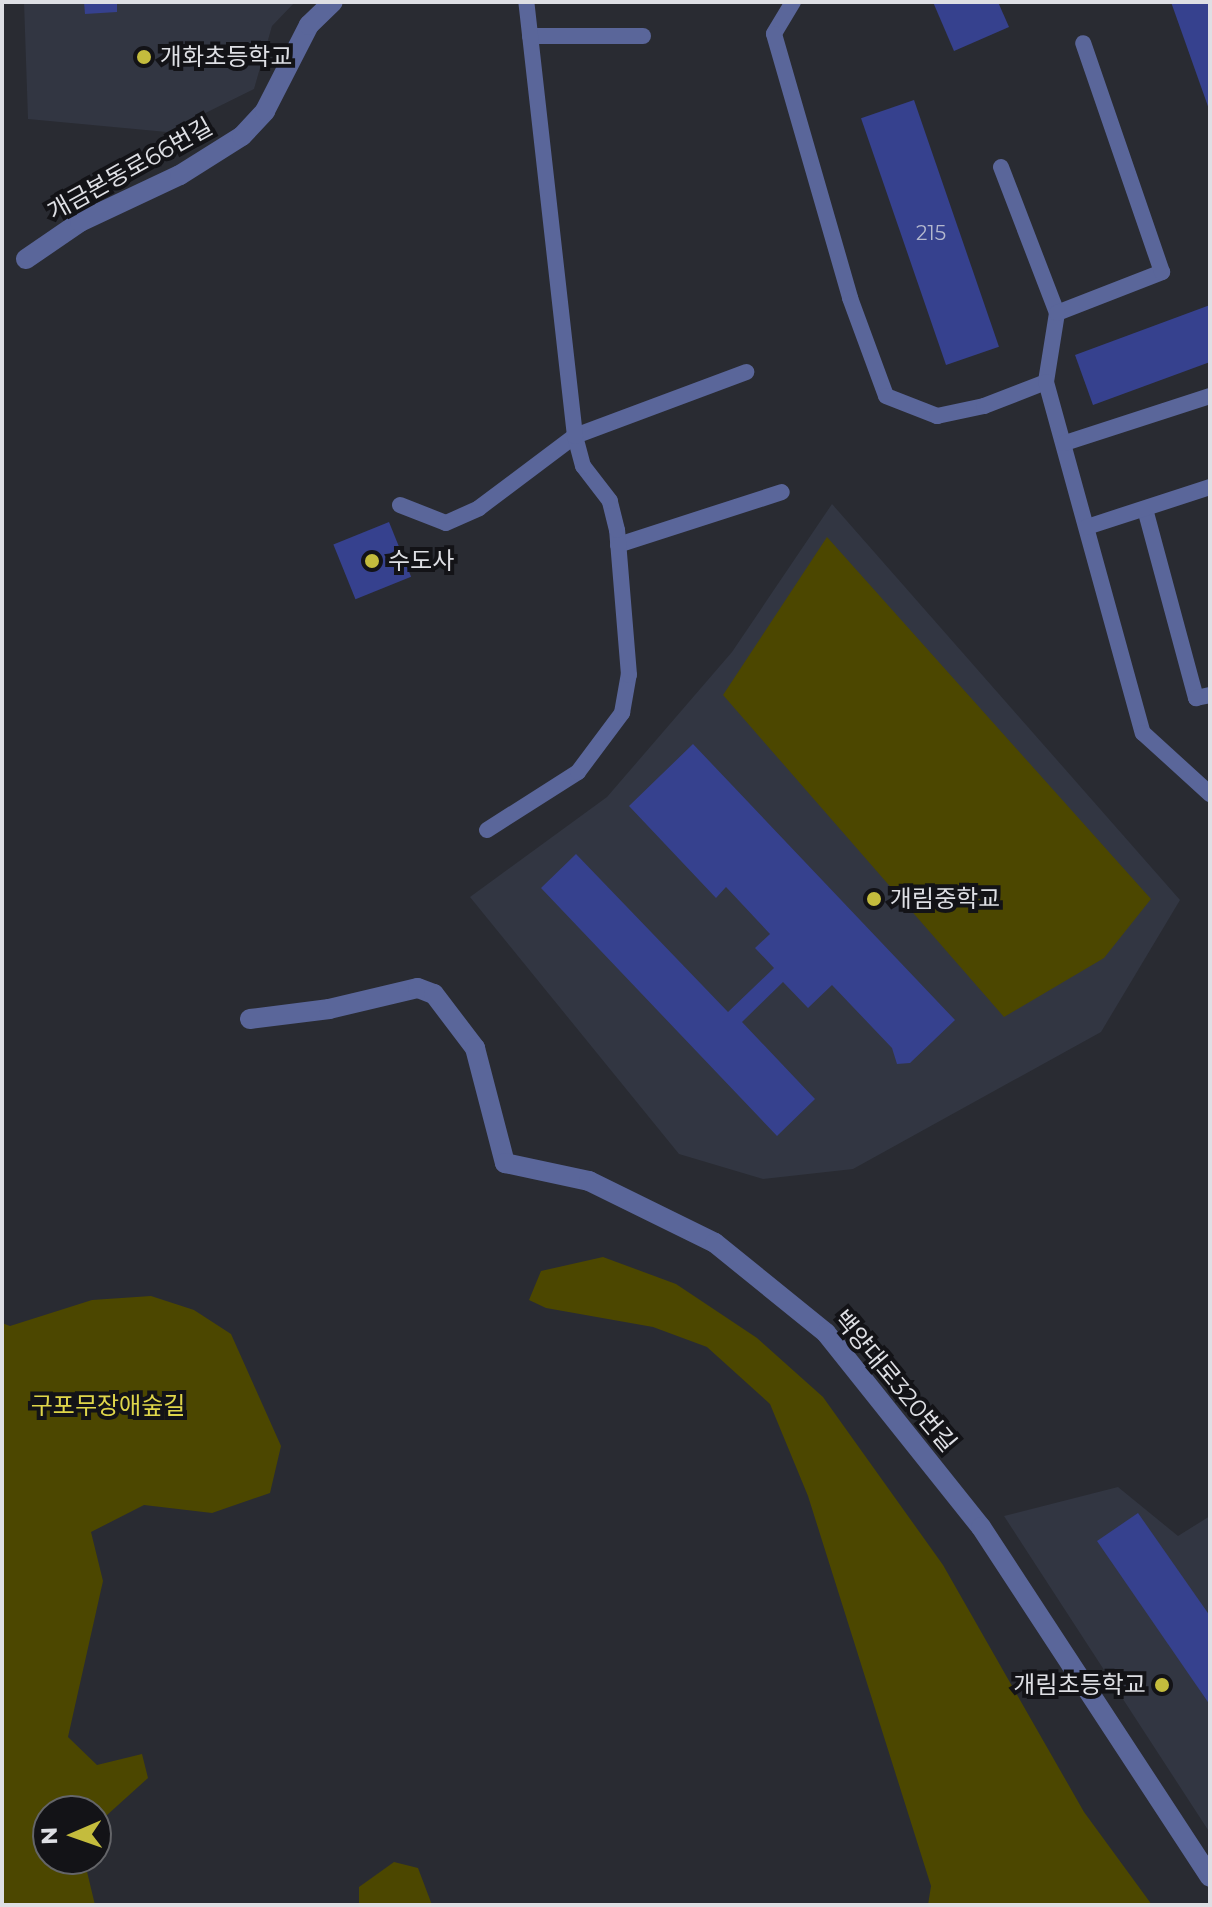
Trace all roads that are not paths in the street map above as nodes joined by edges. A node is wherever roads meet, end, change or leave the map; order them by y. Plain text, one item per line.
1 (333, 2) edge
2 (526, 2) edge
3 (793, 2) edge
4 (530, 36) junction
5 (643, 36) dead end
6 (1083, 43) dead end
7 (1001, 167) dead end
8 (26, 259) dead end
9 (1057, 313) junction
10 (746, 372) dead end
11 (1046, 382) junction
12 (1210, 396) edge
13 (575, 436) junction
14 (1065, 443) junction
15 (1210, 487) edge
16 (782, 492) dead end
17 (400, 505) dead end
18 (1145, 509) junction
19 (1087, 527) junction
20 (618, 545) junction
21 (1210, 695) edge
22 (1210, 794) edge
23 (487, 830) dead end
24 (250, 1019) dead end
25 (1210, 1877) edge

1 - 8 street, 개금본동로66번길
2 - 4 lane
3 - 11 lane
4 - 5 lane
4 - 13 lane
6 - 9 lane
7 - 9 lane
9 - 11 lane
10 - 13 lane
11 - 14 lane
12 - 14 lane
13 - 17 lane
13 - 20 lane
14 - 19 lane
15 - 18 lane
16 - 20 lane
18 - 19 lane
18 - 21 lane
19 - 22 lane
20 - 23 lane
24 - 25 street, 백양대로320번길

